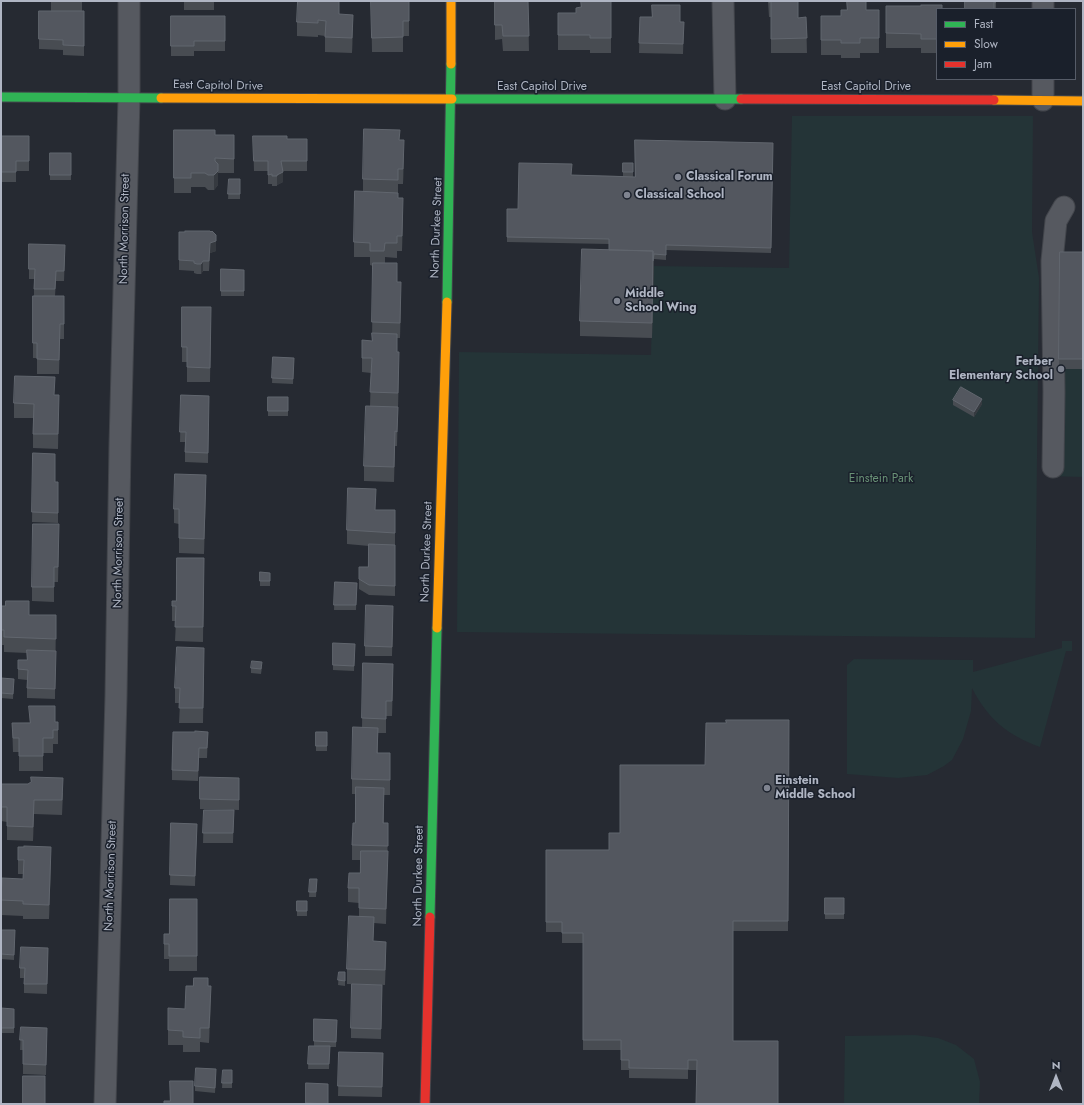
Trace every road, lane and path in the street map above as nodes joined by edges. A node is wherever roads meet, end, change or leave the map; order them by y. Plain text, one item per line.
1 (129, 1) edge
2 (452, 1) edge
3 (723, 1) edge
4 (1043, 80) edge
5 (1, 97) edge
6 (129, 98) junction
7 (452, 99) junction
8 (725, 99) junction
9 (1043, 100) junction
10 (1083, 101) edge
11 (1064, 207) dead end
12 (1053, 467) dead end
13 (105, 1104) edge
14 (425, 1104) edge

1 - 6 street, North Morrison Street
2 - 7 street, North Durkee Street
3 - 8 street
4 - 9 street
5 - 6 street, East Capitol Drive
6 - 7 street, East Capitol Drive
6 - 13 street, North Morrison Street
7 - 8 street, East Capitol Drive
7 - 14 street, North Durkee Street
8 - 9 street, East Capitol Drive
9 - 10 street, East Capitol Drive
11 - 12 street

